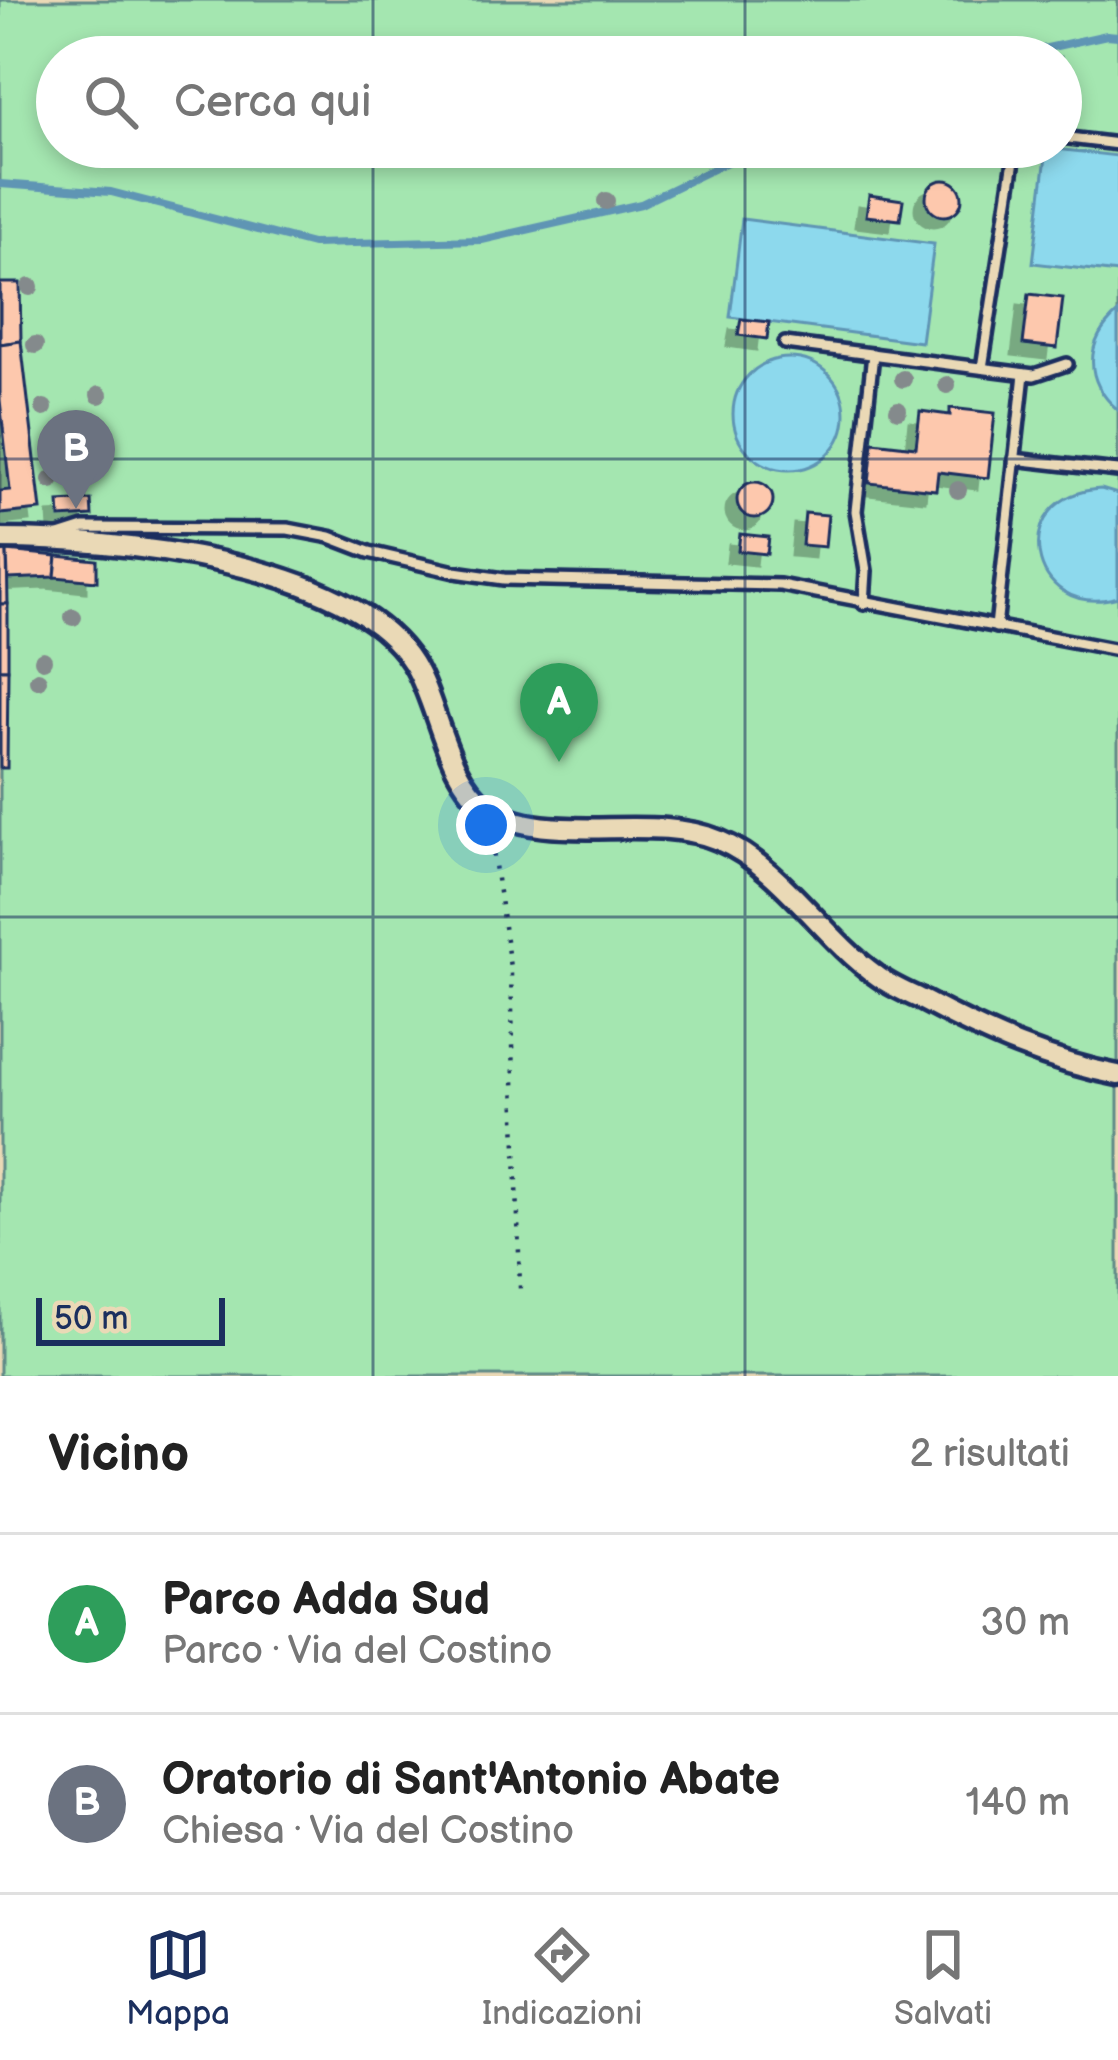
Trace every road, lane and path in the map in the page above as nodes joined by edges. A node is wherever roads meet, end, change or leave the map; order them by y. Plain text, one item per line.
1 (1082, 140) edge
2 (1118, 144) edge
3 (1013, 168) edge
4 (785, 343) dead end
5 (873, 354) junction
6 (1067, 364) dead end
7 (982, 368) junction
8 (1024, 374) junction
9 (1014, 459) junction
10 (1118, 471) edge
11 (0, 539) edge
12 (48, 539) junction
13 (864, 604) junction
14 (996, 627) junction
15 (1118, 650) edge
16 (487, 807) junction
17 (1118, 1075) edge
18 (520, 1289) dead end

1 - 2 lane
3 - 7 lane
4 - 5 lane
5 - 7 lane
5 - 13 lane
6 - 8 lane
7 - 8 lane
8 - 9 lane
9 - 10 lane
9 - 14 lane
11 - 12 street
12 - 13 lane
12 - 16 street
13 - 14 lane
14 - 15 lane
16 - 17 street
16 - 18 path

